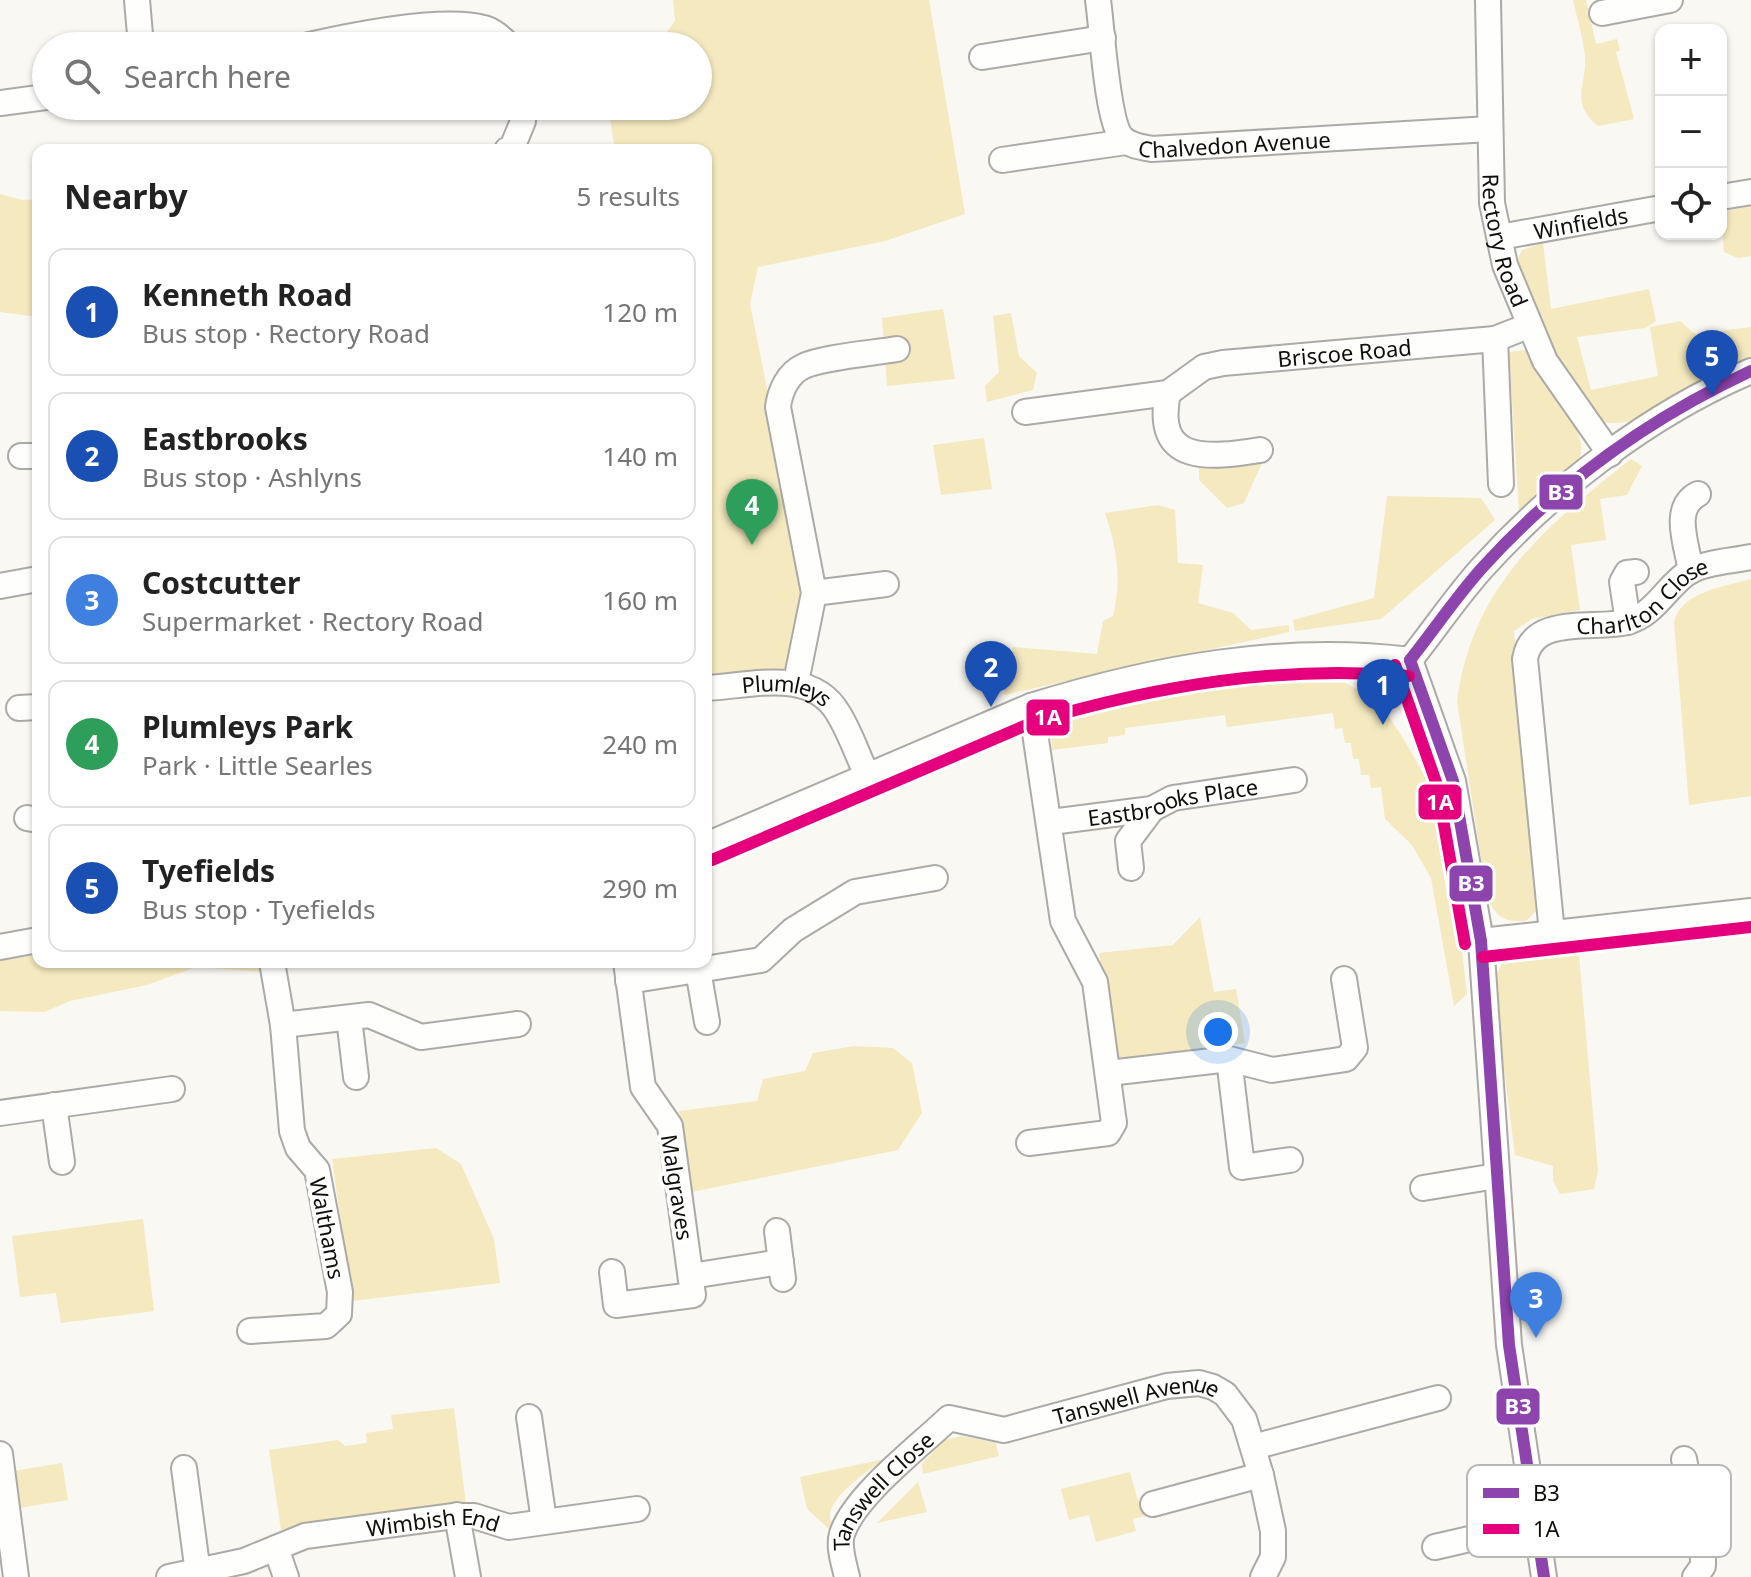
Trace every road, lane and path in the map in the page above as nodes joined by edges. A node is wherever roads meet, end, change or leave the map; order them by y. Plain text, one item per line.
1 (137, 0) edge
2 (1098, 0) edge
3 (1488, 0) edge
4 (1670, 0) edge
5 (1602, 13) dead end
6 (140, 32) edge
7 (377, 32) edge
8 (489, 32) edge
9 (1103, 38) junction
10 (982, 57) dead end
11 (32, 99) edge
12 (0, 103) edge
13 (523, 120) edge
14 (1490, 129) junction
15 (1126, 142) junction
16 (514, 144) edge
17 (1002, 160) dead end
18 (1751, 192) edge
19 (1727, 196) edge
20 (1655, 209) edge
21 (1500, 237) junction
22 (1528, 326) junction
23 (1495, 339) junction
24 (897, 349) dead end
25 (1751, 371) edge
26 (1168, 393) junction
27 (1025, 412) dead end
28 (1260, 450) dead end
29 (1610, 454) junction
30 (1501, 484) dead end
31 (1698, 494) dead end
32 (1751, 557) edge
33 (1691, 571) junction
34 (1636, 572) dead end
35 (32, 580) edge
36 (886, 584) dead end
37 (0, 586) edge
38 (814, 593) junction
39 (1628, 622) junction
40 (1410, 660) junction
41 (796, 682) junction
42 (712, 688) edge
43 (1031, 706) junction
44 (867, 775) junction
45 (1294, 780) dead end
46 (1152, 809) junction
47 (1051, 822) junction
48 (712, 842) edge
49 (1131, 868) dead end
50 (935, 878) dead end
51 (1751, 911) edge
52 (1552, 933) junction
53 (32, 941) edge
54 (1481, 941) junction
55 (0, 947) edge
56 (273, 968) edge
57 (711, 968) edge
58 (712, 968) edge
59 (698, 970) junction
60 (627, 972) edge
61 (1344, 979) dead end
62 (349, 1018) junction
63 (707, 1022) dead end
64 (518, 1024) dead end
65 (283, 1025) junction
66 (1229, 1059) junction
67 (1109, 1073) junction
68 (356, 1077) dead end
69 (172, 1089) dead end
70 (54, 1105) junction
71 (0, 1113) edge
72 (1029, 1143) dead end
73 (1290, 1160) dead end
74 (62, 1162) dead end
75 (1496, 1176) junction
76 (1423, 1188) dead end
77 (777, 1231) dead end
78 (612, 1272) dead end
79 (691, 1276) junction
80 (250, 1331) dead end
81 (1438, 1398) dead end
82 (529, 1417) dead end
83 (949, 1418) joint
84 (1253, 1447) junction
85 (0, 1454) edge
86 (1684, 1459) dead end
87 (1526, 1465) edge
88 (1685, 1465) edge
89 (184, 1468) dead end
90 (1261, 1475) junction
91 (1153, 1504) dead end
92 (637, 1509) dead end
93 (457, 1515) junction
94 (544, 1521) junction
95 (1467, 1540) edge
96 (1435, 1547) dead end
97 (276, 1548) junction
98 (1540, 1557) edge
99 (1703, 1557) edge
100 (9, 1565) edge
101 (198, 1573) junction
102 (169, 1577) edge
103 (286, 1577) edge
104 (468, 1577) edge
105 (847, 1577) edge
106 (1263, 1577) edge
107 (1544, 1577) edge
108 (1695, 1577) edge

1 - 6 street
2 - 9 street, Chalvedon Avenue
3 - 14 street, Rectory Road
4 - 5 street
7 - 8 street
9 - 10 street
9 - 15 street, Chalvedon Avenue
11 - 12 street
13 - 16 street
14 - 15 street, Chalvedon Avenue
14 - 21 street, Rectory Road
15 - 17 street
18 - 19 street
20 - 21 street, Winfields
21 - 22 street, Rectory Road
22 - 23 street, Briscoe Road
22 - 29 street, Rectory Road
23 - 26 street, Briscoe Road
23 - 30 street, Rectory Road
24 - 38 street
25 - 29 street
26 - 27 street, Briscoe Road
26 - 28 street
29 - 40 street
31 - 33 street
32 - 33 street, Charlton Close
33 - 39 street, Charlton Close
34 - 39 street
35 - 37 street
36 - 38 street
38 - 41 street
39 - 52 street, Charlton Close
40 - 43 street
40 - 54 street
41 - 42 street, Plumleys
41 - 44 street, Plumleys
43 - 44 street
43 - 47 street
44 - 48 street
45 - 46 street, Eastbrooks Place
46 - 47 street, Eastbrooks Place
46 - 49 street
47 - 67 street
50 - 58 street
51 - 52 street
52 - 54 street
53 - 55 street
54 - 75 street
56 - 65 street, Walthams
57 - 59 street
59 - 60 street
59 - 63 street
60 - 79 street, Malgraves
61 - 66 street
62 - 64 street
62 - 65 street
62 - 68 street
65 - 80 street, Walthams
66 - 67 street
66 - 73 street
67 - 72 street
69 - 70 street
70 - 71 street
70 - 74 street
75 - 76 street
75 - 87 street
77 - 79 street
78 - 79 street
81 - 84 street
82 - 94 street
83 - 84 street, Tanswell Avenue
83 - 105 street, Tanswell Close
84 - 90 street, Tanswell Avenue
85 - 100 street
86 - 88 street
89 - 101 street
90 - 91 street
90 - 106 street, Tanswell Avenue
92 - 94 street, Wimbish End
93 - 94 street, Wimbish End
93 - 97 street, Wimbish End
93 - 104 street
95 - 96 street
97 - 101 street, Wimbish End
97 - 103 street
98 - 107 street
99 - 108 street
101 - 102 street, Wimbish End

